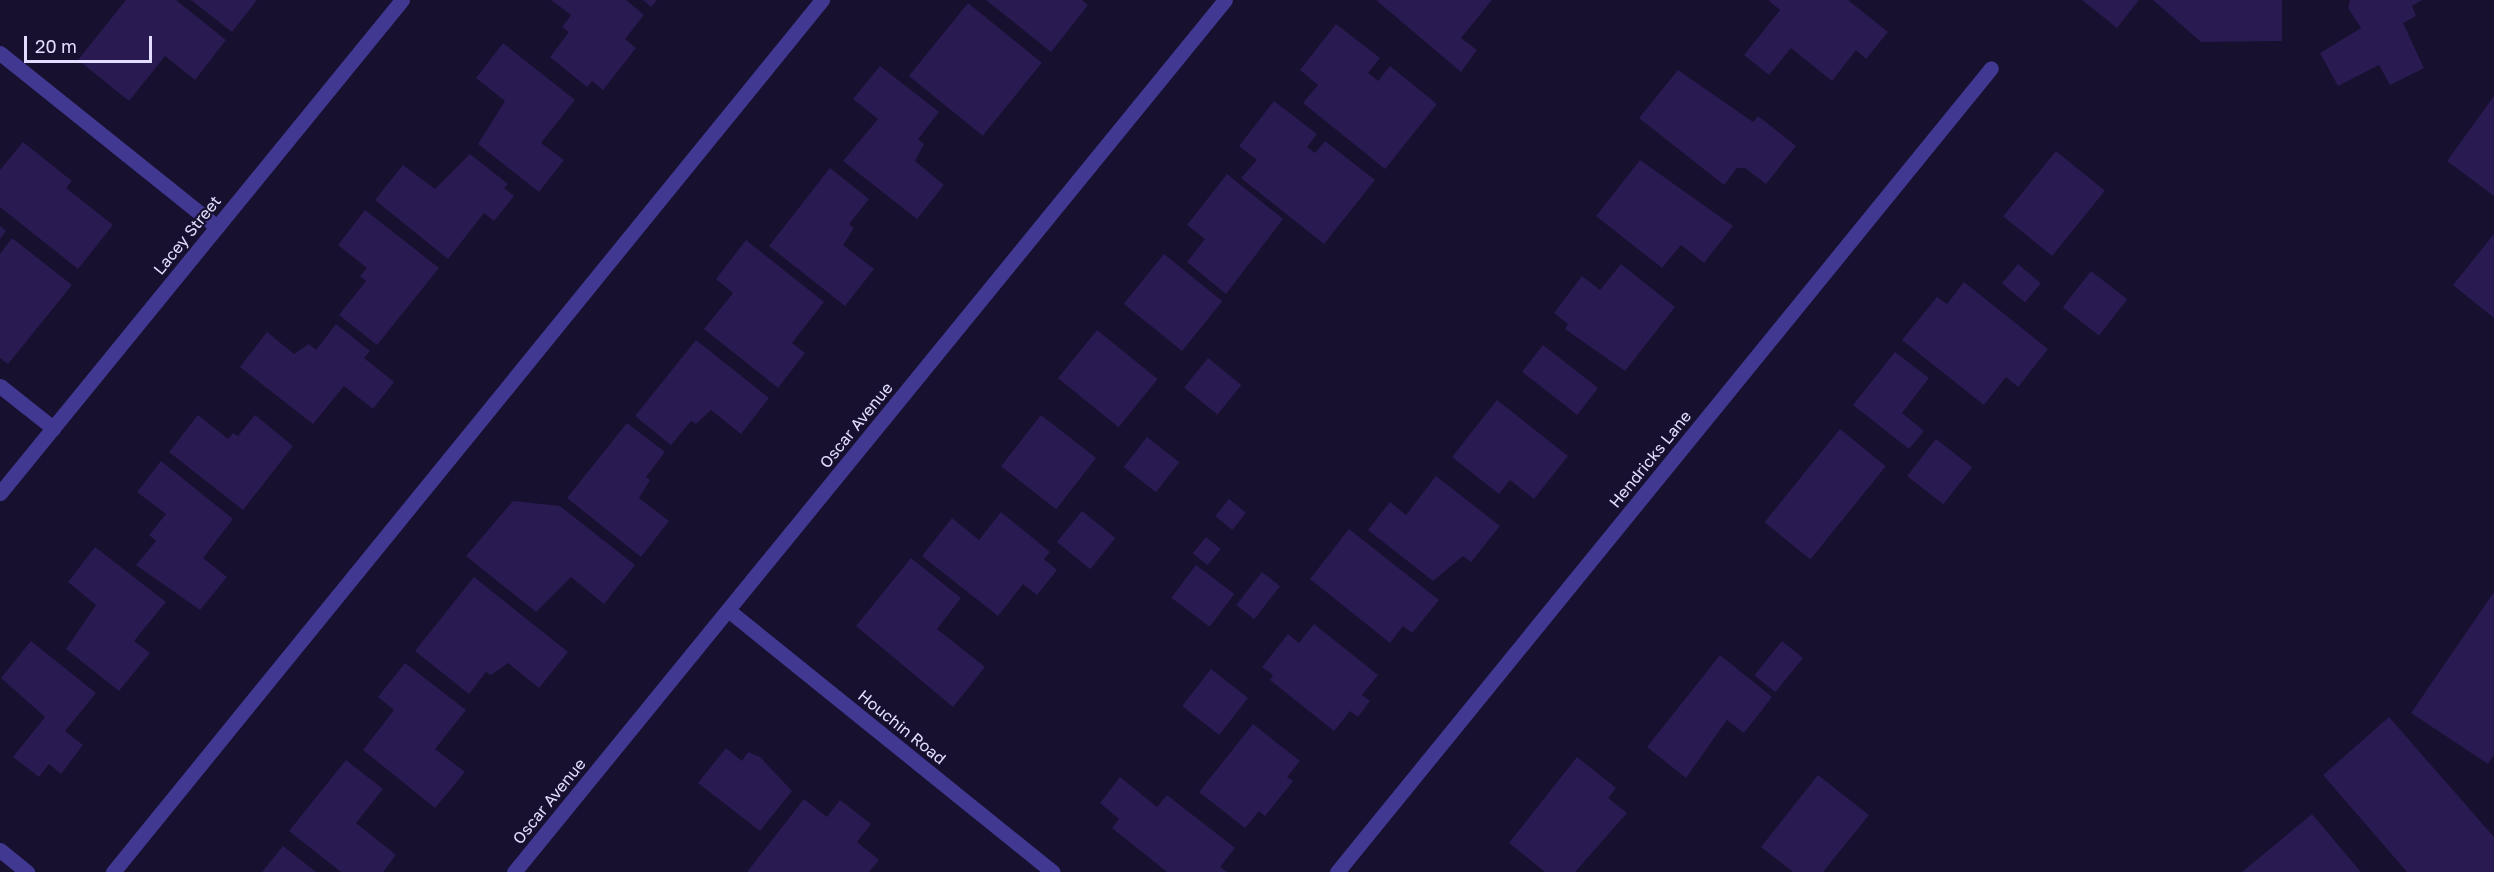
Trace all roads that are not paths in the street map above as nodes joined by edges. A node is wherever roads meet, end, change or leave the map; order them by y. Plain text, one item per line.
1 (402, 0) edge
2 (822, 0) edge
3 (1225, 0) edge
4 (0, 53) edge
5 (1991, 68) dead end
6 (217, 227) junction
7 (0, 386) edge
8 (53, 428) junction
9 (0, 493) edge
10 (728, 610) junction
11 (0, 850) edge
12 (27, 872) edge
13 (113, 872) edge
14 (514, 872) edge
15 (1053, 872) edge
16 (1337, 872) edge

1 - 6 street, Lacey Street
2 - 13 street
3 - 10 street, Oscar Avenue
4 - 6 street
5 - 16 street, Hendricks Lane
6 - 8 street, Lacey Street
7 - 8 street
8 - 9 street, Lacey Street
10 - 14 street, Oscar Avenue
10 - 15 street, Houchin Road
11 - 12 street

